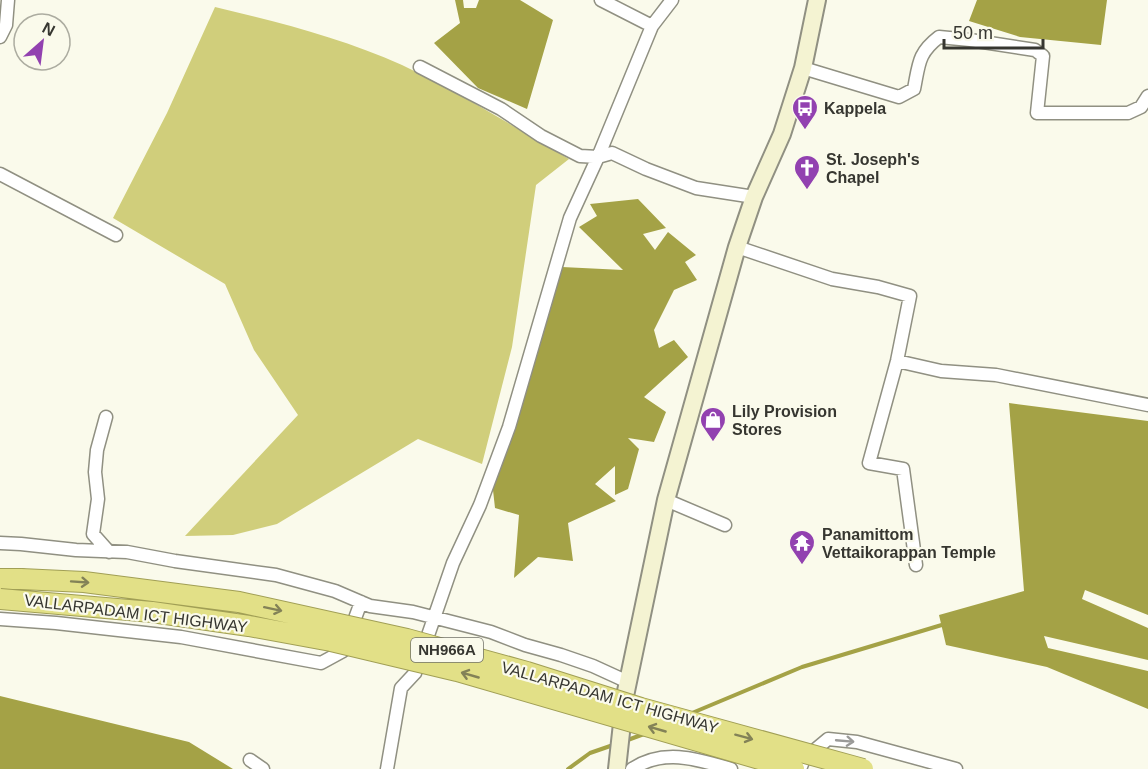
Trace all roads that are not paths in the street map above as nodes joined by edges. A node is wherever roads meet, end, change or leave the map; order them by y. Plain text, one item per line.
1 (8, 0) edge
2 (601, 0) edge
3 (672, 0) edge
4 (817, 0) edge
5 (652, 26) junction
6 (0, 37) edge
7 (420, 67) dead end
8 (803, 68) junction
9 (1148, 96) edge
10 (598, 157) junction
11 (0, 174) edge
12 (754, 197) junction
13 (116, 236) dead end
14 (737, 247) junction
15 (897, 361) junction
16 (1148, 405) edge
17 (106, 417) dead end
18 (666, 500) junction
19 (725, 525) dead end
20 (0, 543) edge
21 (110, 552) junction
22 (916, 565) dead end
23 (0, 579) edge
24 (0, 599) edge
25 (361, 602) junction
26 (434, 618) junction
27 (0, 619) edge
28 (627, 689) junction
29 (250, 760) dead end
30 (617, 763) edge
31 (263, 769) edge
32 (387, 769) edge
33 (632, 769) edge
34 (731, 769) edge
35 (794, 769) edge
36 (800, 769) edge
37 (863, 769) edge
38 (956, 769) edge

1 - 6 street
2 - 5 street
3 - 5 street
4 - 8 main road
5 - 10 street
7 - 10 street
8 - 9 street
8 - 12 main road
10 - 12 street
10 - 26 street
11 - 13 street
12 - 14 main road
14 - 15 street
14 - 18 main road
15 - 16 street
15 - 22 street
17 - 21 street
18 - 19 street
18 - 28 main road
20 - 21 street
21 - 25 street
23 -> 37 highway, VALLARPADAM ICT HIGHWAY / NH966A, bridge
35 -> 24 highway, VALLARPADAM ICT HIGHWAY / NH966A, bridge
25 - 26 street
25 - 27 street
26 - 28 street
26 - 32 street
28 - 30 main road, bridge
29 - 31 street
33 - 34 street
36 -> 38 street

